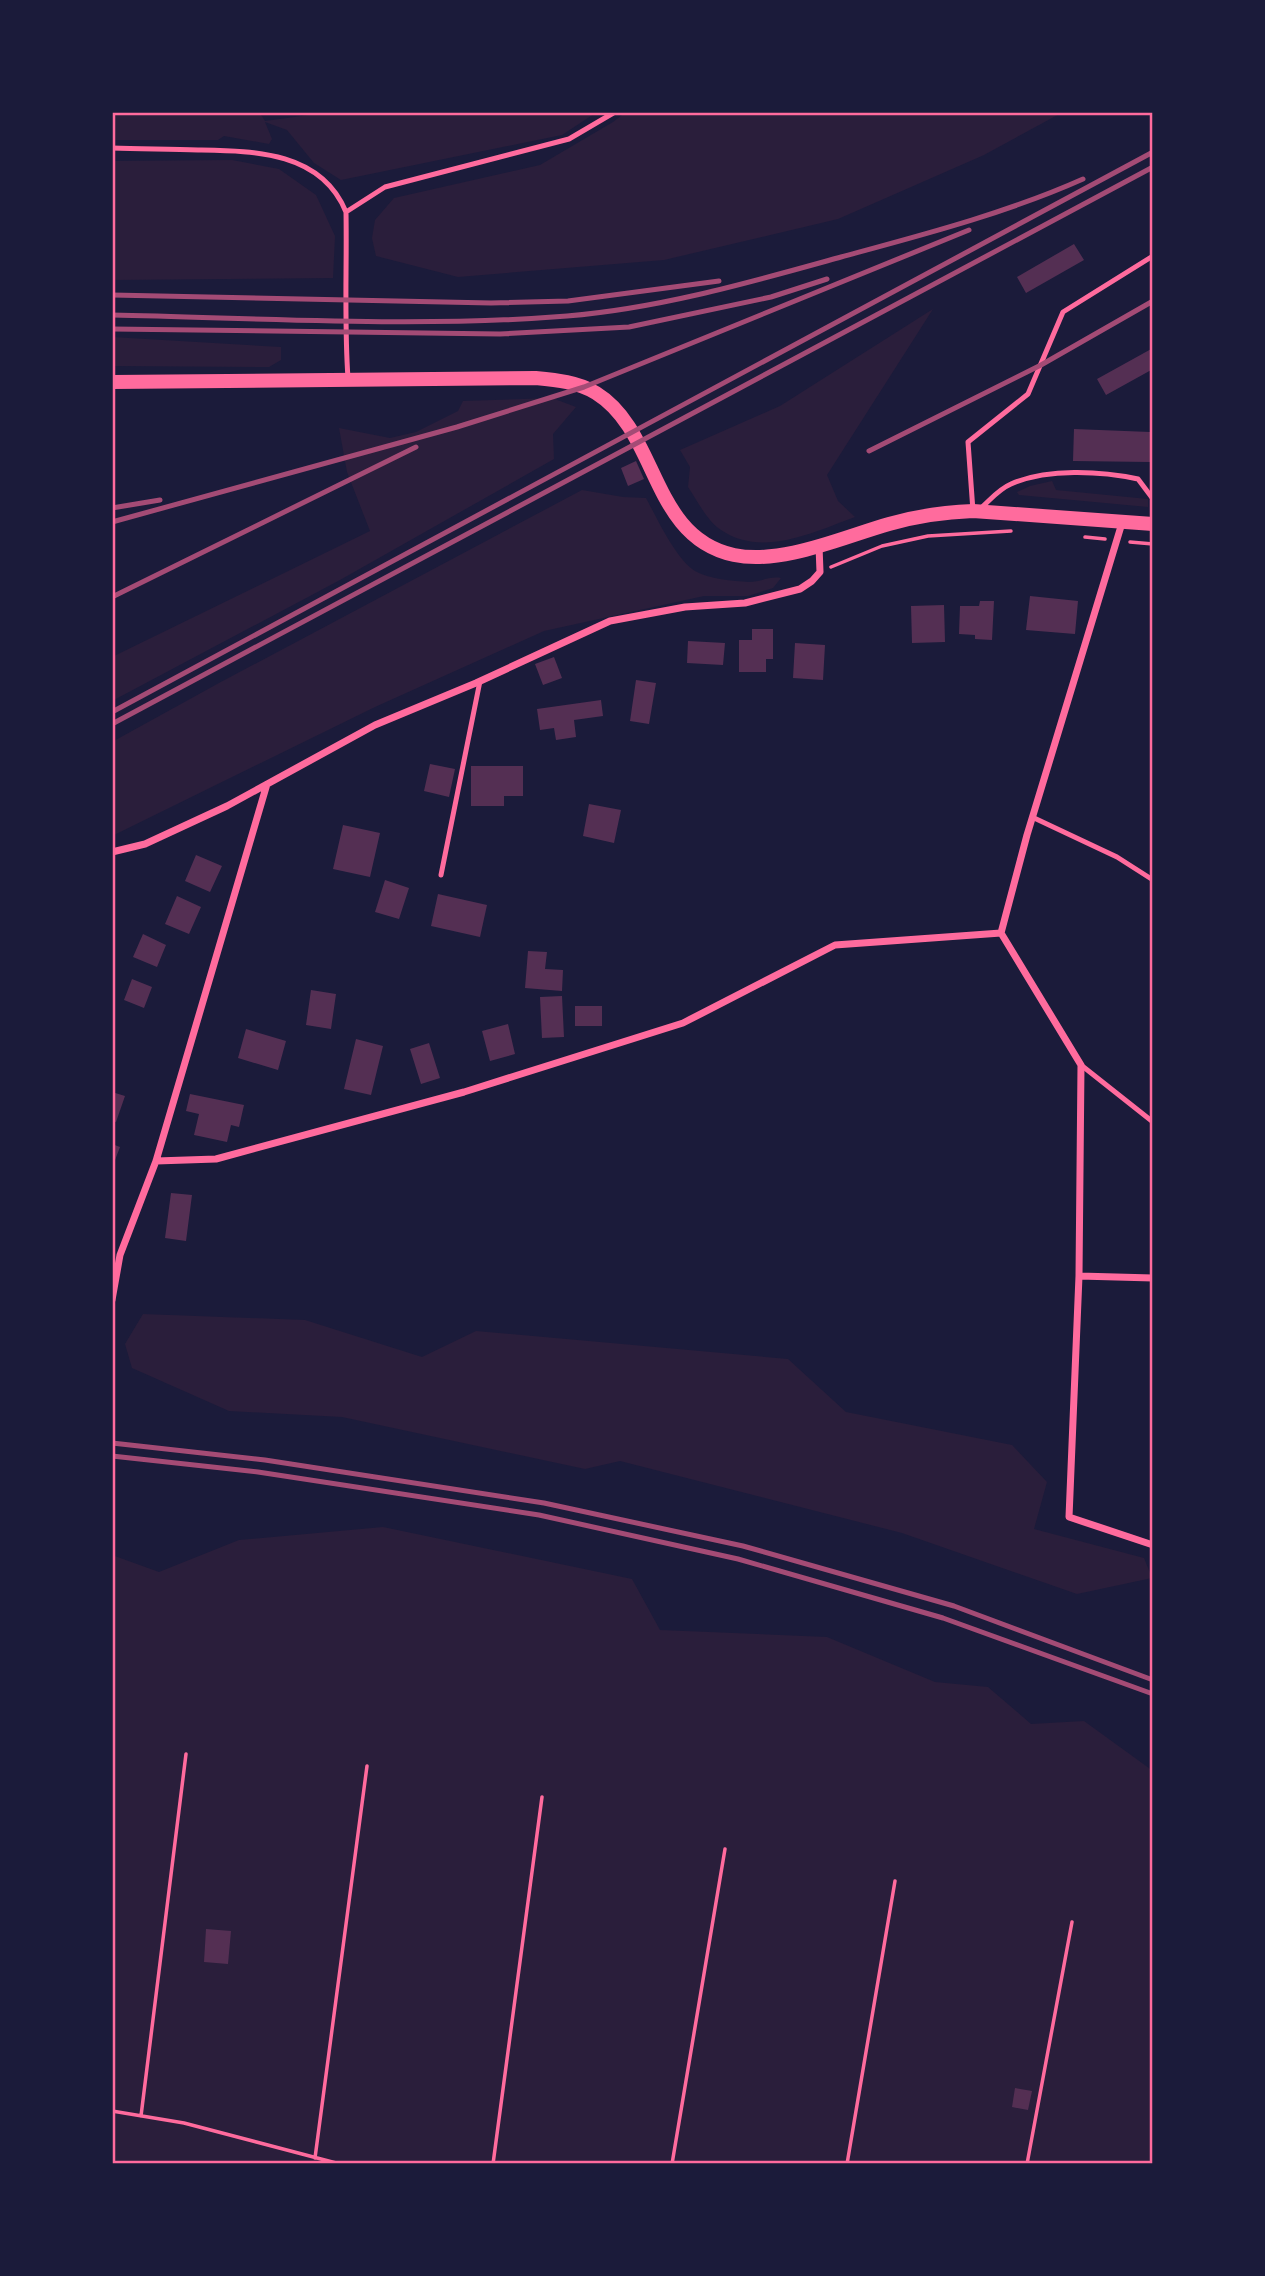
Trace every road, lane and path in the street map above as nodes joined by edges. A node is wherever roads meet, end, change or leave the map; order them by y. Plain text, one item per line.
1 (615, 112) edge
2 (112, 148) edge
3 (346, 212) junction
4 (1153, 256) edge
5 (348, 381) junction
6 (112, 382) edge
7 (1153, 499) edge
8 (976, 511) junction
9 (1122, 522) junction
10 (1153, 524) edge
11 (1011, 531) dead end
12 (1077, 536) dead end
13 (1116, 540) junction
14 (1153, 544) edge
15 (818, 545) junction
16 (820, 572) junction
17 (480, 681) junction
18 (267, 784) junction
19 (1032, 817) junction
20 (112, 852) edge
21 (441, 875) dead end
22 (1153, 880) edge
23 (1001, 933) junction
24 (1081, 1065) junction
25 (1153, 1122) edge
26 (156, 1161) junction
27 (1079, 1276) junction
28 (1153, 1279) edge
29 (112, 1300) edge
30 (1153, 1545) edge
31 (186, 1754) dead end
32 (366, 1766) dead end
33 (542, 1797) dead end
34 (725, 1849) dead end
35 (895, 1881) dead end
36 (1072, 1922) dead end
37 (112, 2111) edge
38 (141, 2116) junction
39 (315, 2158) junction
40 (337, 2164) edge
41 (493, 2164) edge
42 (672, 2164) edge
43 (847, 2164) edge
44 (1027, 2164) edge

1 - 3 lane
2 - 3 lane
3 - 5 lane
4 - 8 lane
5 - 6 main road
5 - 15 main road
7 - 8 lane
8 - 9 main road
8 - 15 main road
9 - 10 main road
9 - 13 street
11 - 16 path
12 - 13 path
13 - 14 path
13 - 19 street
15 - 16 street
16 - 17 street
17 - 18 street
17 - 21 lane
18 - 20 street
18 - 26 street
19 - 22 lane
19 - 23 street
23 - 24 street
23 - 26 street
24 - 25 lane
24 - 27 street
26 - 29 street
27 - 28 street
27 - 30 street
31 - 38 path
32 - 39 path
33 - 41 path
34 - 42 path
35 - 43 path
36 - 44 path
37 - 38 path
38 - 39 path
39 - 40 path

